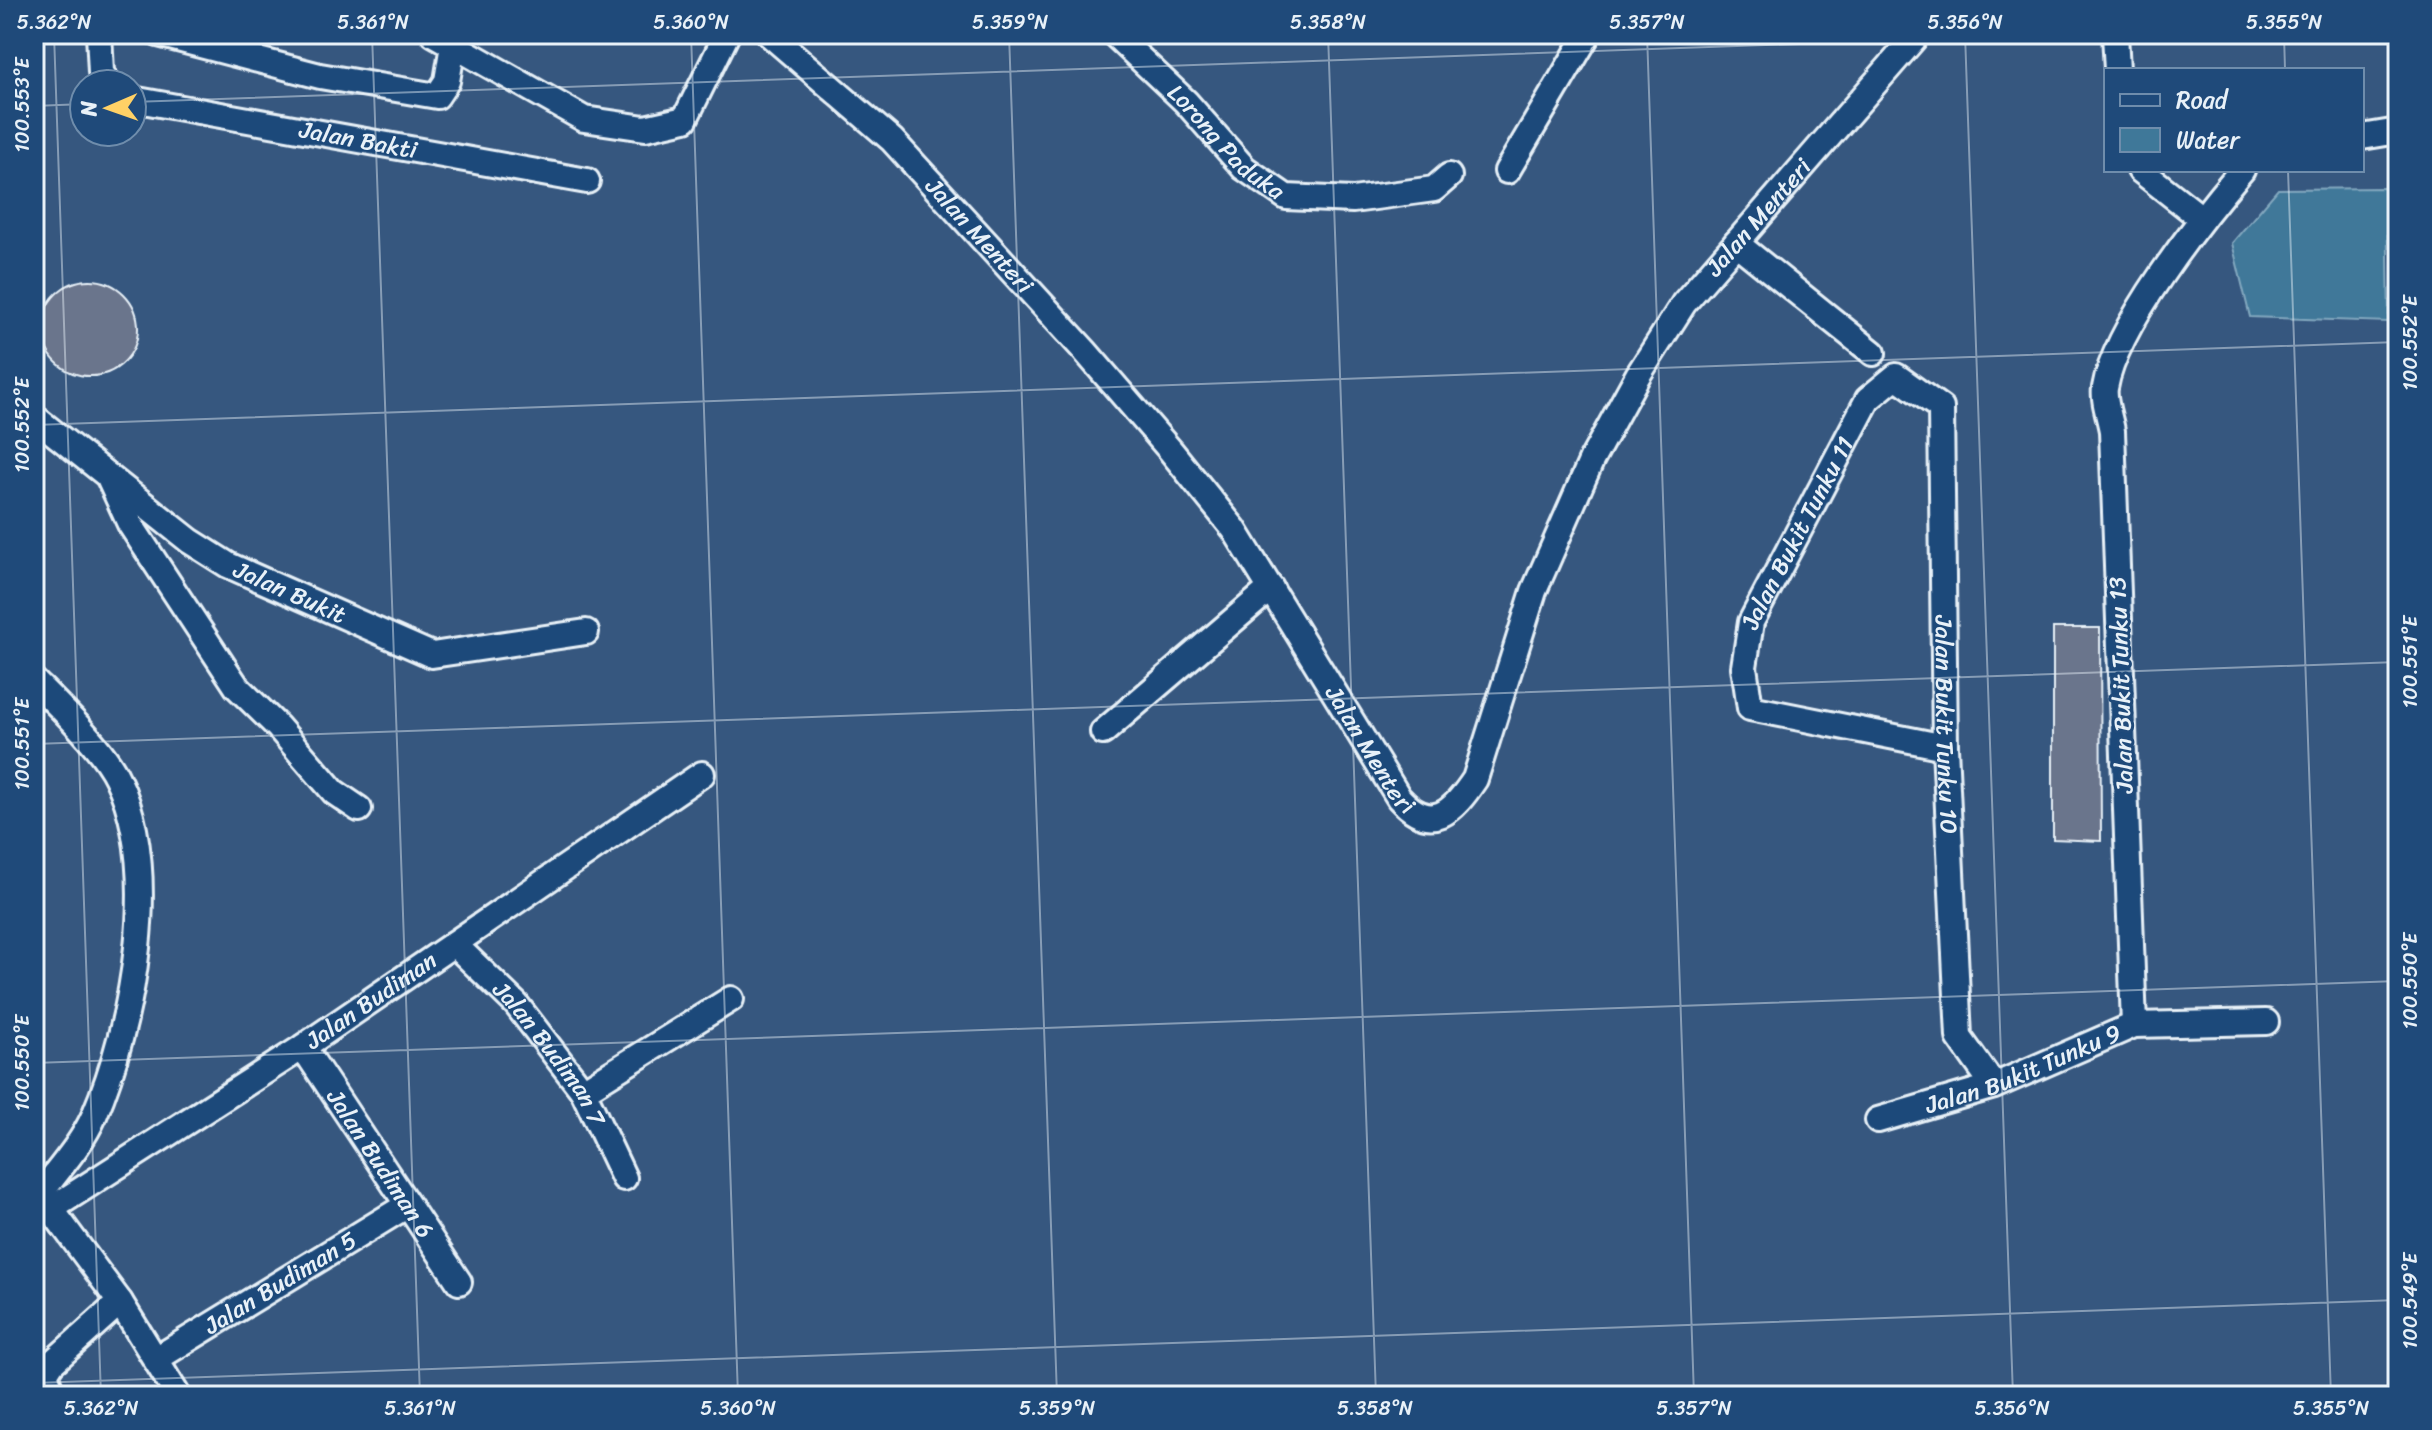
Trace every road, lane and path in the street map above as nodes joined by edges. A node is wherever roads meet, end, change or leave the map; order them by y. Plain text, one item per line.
1 (99, 34) edge
2 (158, 34) edge
3 (727, 34) edge
4 (769, 34) edge
5 (1114, 34) edge
6 (1588, 34) edge
7 (1918, 34) edge
8 (2115, 34) edge
9 (444, 40) edge
10 (101, 68) edge
11 (2117, 68) edge
12 (148, 102) edge
13 (2398, 131) edge
14 (2364, 137) edge
15 (1507, 171) dead end
16 (2143, 172) edge
17 (2240, 172) edge
18 (1449, 176) dead end
19 (587, 181) dead end
20 (2201, 218) junction
21 (1736, 243) junction
22 (1873, 353) dead end
23 (1896, 376) joint
24 (34, 417) edge
25 (105, 471) junction
26 (1271, 588) junction
27 (586, 632) dead end
28 (34, 681) edge
29 (1103, 732) dead end
30 (1945, 747) junction
31 (702, 774) dead end
32 (359, 809) dead end
33 (454, 944) junction
34 (731, 999) dead end
35 (2266, 1022) dead end
36 (2134, 1025) junction
37 (303, 1047) junction
38 (1994, 1086) junction
39 (583, 1091) junction
40 (1878, 1120) dead end
41 (624, 1178) dead end
42 (40, 1204) edge
43 (406, 1206) junction
44 (459, 1282) dead end
45 (120, 1302) junction
46 (156, 1359) junction
47 (53, 1396) edge
48 (178, 1396) edge

1 - 10 street
2 - 9 street
3 - 9 street
4 - 26 street, Jalan Menteri
5 - 18 street, Lorong Paduka
6 - 15 street
7 - 21 street, Jalan Menteri
8 - 11 street
12 - 19 street, Jalan Bakti
13 - 14 street
16 - 20 street
17 - 20 street, Jalan Bukit Tunku 13
20 - 36 street, Jalan Bukit Tunku 13
21 - 22 street
21 - 26 street, Jalan Menteri
23 - 30 street, Jalan Bukit Tunku 10
23 - 30 street, Jalan Bukit Tunku 11
24 - 25 street, Jalan Bukit
25 - 27 street, Jalan Bukit
25 - 32 street
26 - 29 street
28 - 42 street
30 - 38 street, Jalan Bukit Tunku 10
31 - 33 street, Jalan Budiman
33 - 37 street, Jalan Budiman
33 - 39 street, Jalan Budiman 7
34 - 39 street
35 - 36 street, Jalan Bukit Tunku 9
36 - 38 street, Jalan Bukit Tunku 9
37 - 42 street, Jalan Budiman
37 - 43 street, Jalan Budiman 6
38 - 40 street, Jalan Bukit Tunku 9
39 - 41 street, Jalan Budiman 7
42 - 45 street
43 - 44 street, Jalan Budiman 6
43 - 46 street, Jalan Budiman 5
45 - 46 street
45 - 47 street
46 - 48 street

